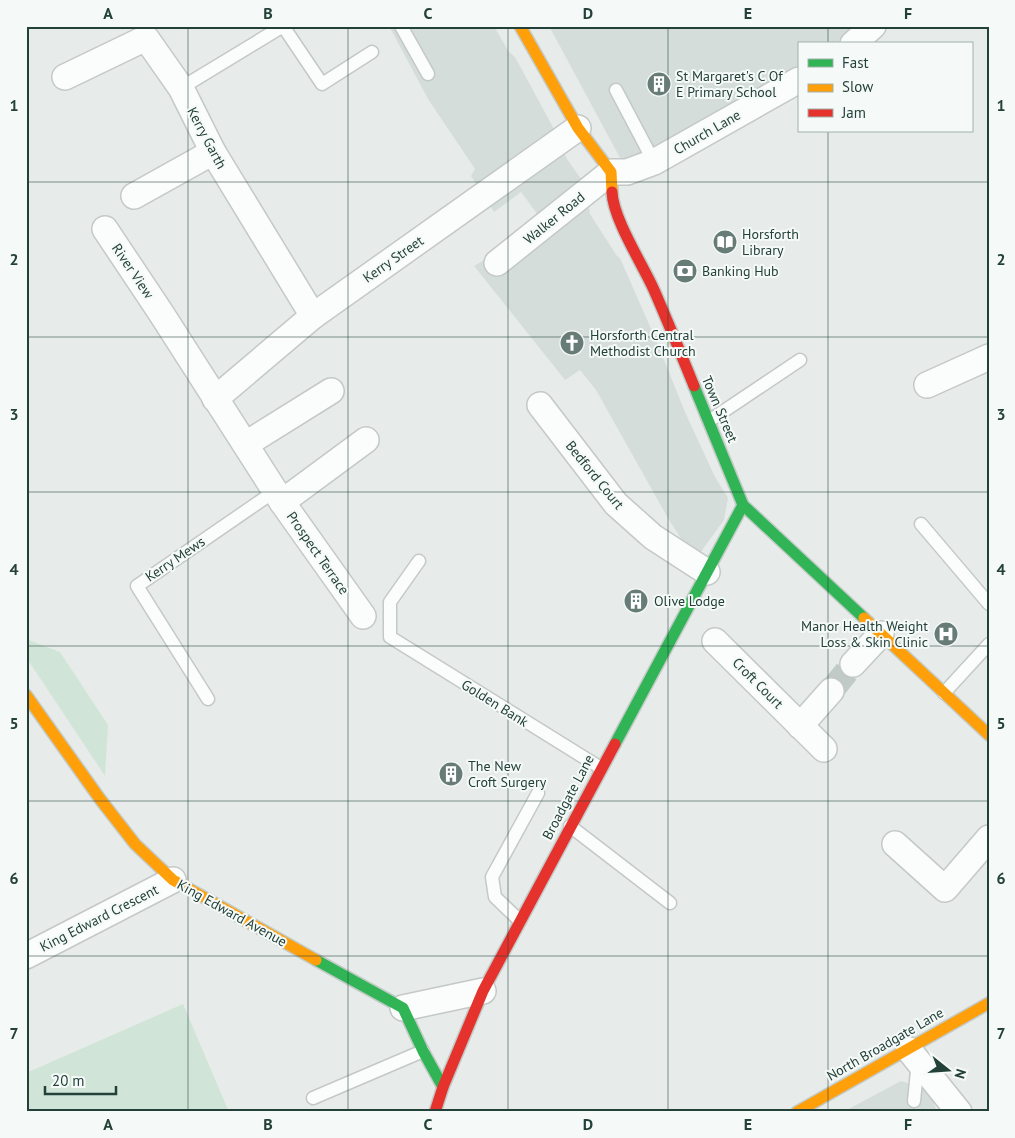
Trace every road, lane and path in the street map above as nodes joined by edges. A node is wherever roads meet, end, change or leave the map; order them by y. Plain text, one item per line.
1 (283, 26) edge
2 (401, 26) edge
3 (520, 26) edge
4 (873, 26) edge
5 (855, 42) edge
6 (372, 52) dead end
7 (428, 74) dead end
8 (65, 77) dead end
9 (798, 81) edge
10 (181, 88) junction
11 (616, 90) dead end
12 (578, 128) junction
13 (213, 152) junction
14 (654, 162) junction
15 (611, 172) junction
16 (134, 196) dead end
17 (105, 229) dead end
18 (498, 264) dead end
19 (313, 316) junction
20 (989, 357) edge
21 (800, 360) dead end
22 (927, 385) dead end
23 (330, 391) dead end
24 (216, 399) junction
25 (540, 405) dead end
26 (709, 421) junction
27 (366, 440) dead end
28 (246, 444) junction
29 (278, 496) junction
30 (743, 504) junction
31 (921, 524) dead end
32 (419, 561) dead end
33 (707, 572) junction
34 (989, 604) edge
35 (362, 616) dead end
36 (881, 634) junction
37 (716, 641) dead end
38 (989, 644) edge
39 (853, 664) tunnel mouth
40 (831, 691) tunnel mouth
41 (944, 693) junction
42 (208, 699) dead end
43 (30, 707) edge
44 (800, 726) junction
45 (989, 735) edge
46 (824, 749) dead end
47 (601, 768) junction
48 (538, 793) dead end
49 (570, 826) junction
50 (989, 838) edge
51 (895, 844) dead end
52 (173, 880) junction
53 (670, 903) dead end
54 (520, 921) junction
55 (26, 956) edge
56 (483, 991) junction
57 (989, 1003) edge
58 (404, 1008) junction
59 (423, 1051) junction
60 (914, 1055) junction
61 (443, 1087) junction
62 (313, 1098) dead end
63 (914, 1101) dead end
64 (435, 1112) edge
65 (797, 1112) edge
66 (959, 1112) edge

1 - 6 lane
1 - 10 lane
2 - 7 lane
3 - 12 street
4 - 5 street
8 - 10 street, Kerry Garth
9 - 14 street, Church Lane
10 - 13 street, Kerry Garth
11 - 14 lane
12 - 15 street
12 - 19 street, Kerry Street
13 - 16 street
13 - 19 street, Kerry Garth
14 - 15 street, Church Lane
15 - 18 street, Walker Road
15 - 26 street, Town Street
17 - 24 street, River View
19 - 24 street, Kerry Street
20 - 22 street
21 - 26 lane
23 - 28 street
24 - 28 street
25 - 33 street, Bedford Court
26 - 30 street, Town Street
27 - 29 street, Prospect Terrace
28 - 29 street
29 - 35 street, Prospect Terrace
29 - 42 lane, Kerry Mews
30 - 33 street, Broadgate Lane
30 - 36 street, Town Street
31 - 34 lane
32 - 47 lane, Golden Bank
33 - 47 street, Broadgate Lane
36 - 39 street
36 - 41 street, Town Street
37 - 44 street, Croft Court
38 - 41 lane
40 - 44 street
41 - 45 street, Town Street
43 - 52 street, King Edward Avenue
44 - 46 street, Croft Court
47 - 49 street, Broadgate Lane
48 - 54 lane
49 - 53 lane
49 - 54 street, Broadgate Lane
50 - 51 street
52 - 55 street, King Edward Crescent
52 - 58 street, King Edward Avenue
54 - 56 street, Broadgate Lane
56 - 58 street
56 - 61 street, Broadgate Lane
57 - 60 street, North Broadgate Lane
58 - 59 street
59 - 61 street
59 - 62 lane
60 - 63 lane
60 - 65 street, North Broadgate Lane
60 - 66 street
61 - 64 street, Broadgate Lane

